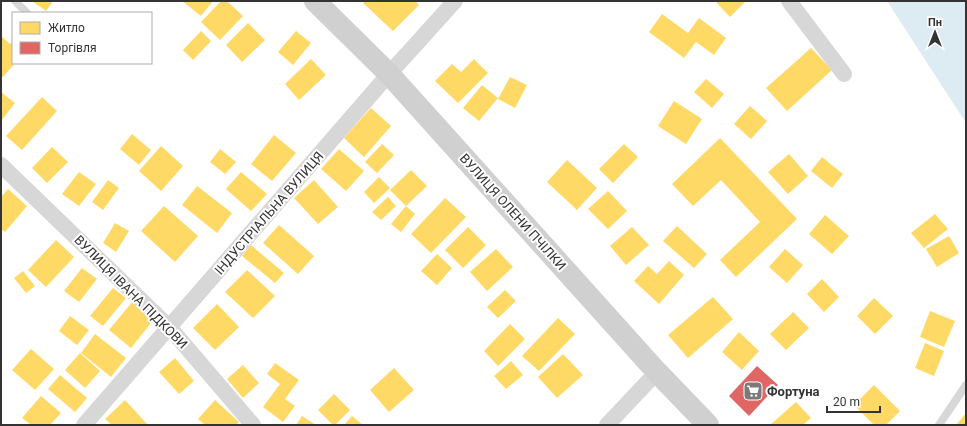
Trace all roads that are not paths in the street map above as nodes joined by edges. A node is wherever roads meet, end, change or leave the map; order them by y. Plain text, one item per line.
1 (15, 1) edge
2 (315, 1) edge
3 (455, 1) edge
4 (789, 1) edge
5 (26, 12) edge
6 (389, 74) junction
7 (844, 74) dead end
8 (1, 165) edge
9 (170, 328) junction
10 (657, 372) junction
11 (966, 385) edge
12 (84, 425) edge
13 (253, 425) edge
14 (607, 425) edge
15 (708, 425) edge
16 (938, 425) edge

1 - 5 lane
2 - 6 street, ВУЛИЦЯ ОЛЕНИ ПЧІЛКИ
3 - 6 street, ІНДУСТРІАЛЬНА ВУЛИЦЯ
4 - 7 street
6 - 9 street, ІНДУСТРІАЛЬНА ВУЛИЦЯ
6 - 10 street, ВУЛИЦЯ ОЛЕНИ ПЧІЛКИ
8 - 9 street, ВУЛИЦЯ ІВАНА ПІДКОВИ
9 - 12 street, ІНДУСТРІАЛЬНА ВУЛИЦЯ
9 - 13 street, ВУЛИЦЯ ІВАНА ПІДКОВИ
10 - 14 street
10 - 15 street, ВУЛИЦЯ ОЛЕНИ ПЧІЛКИ
11 - 16 lane

